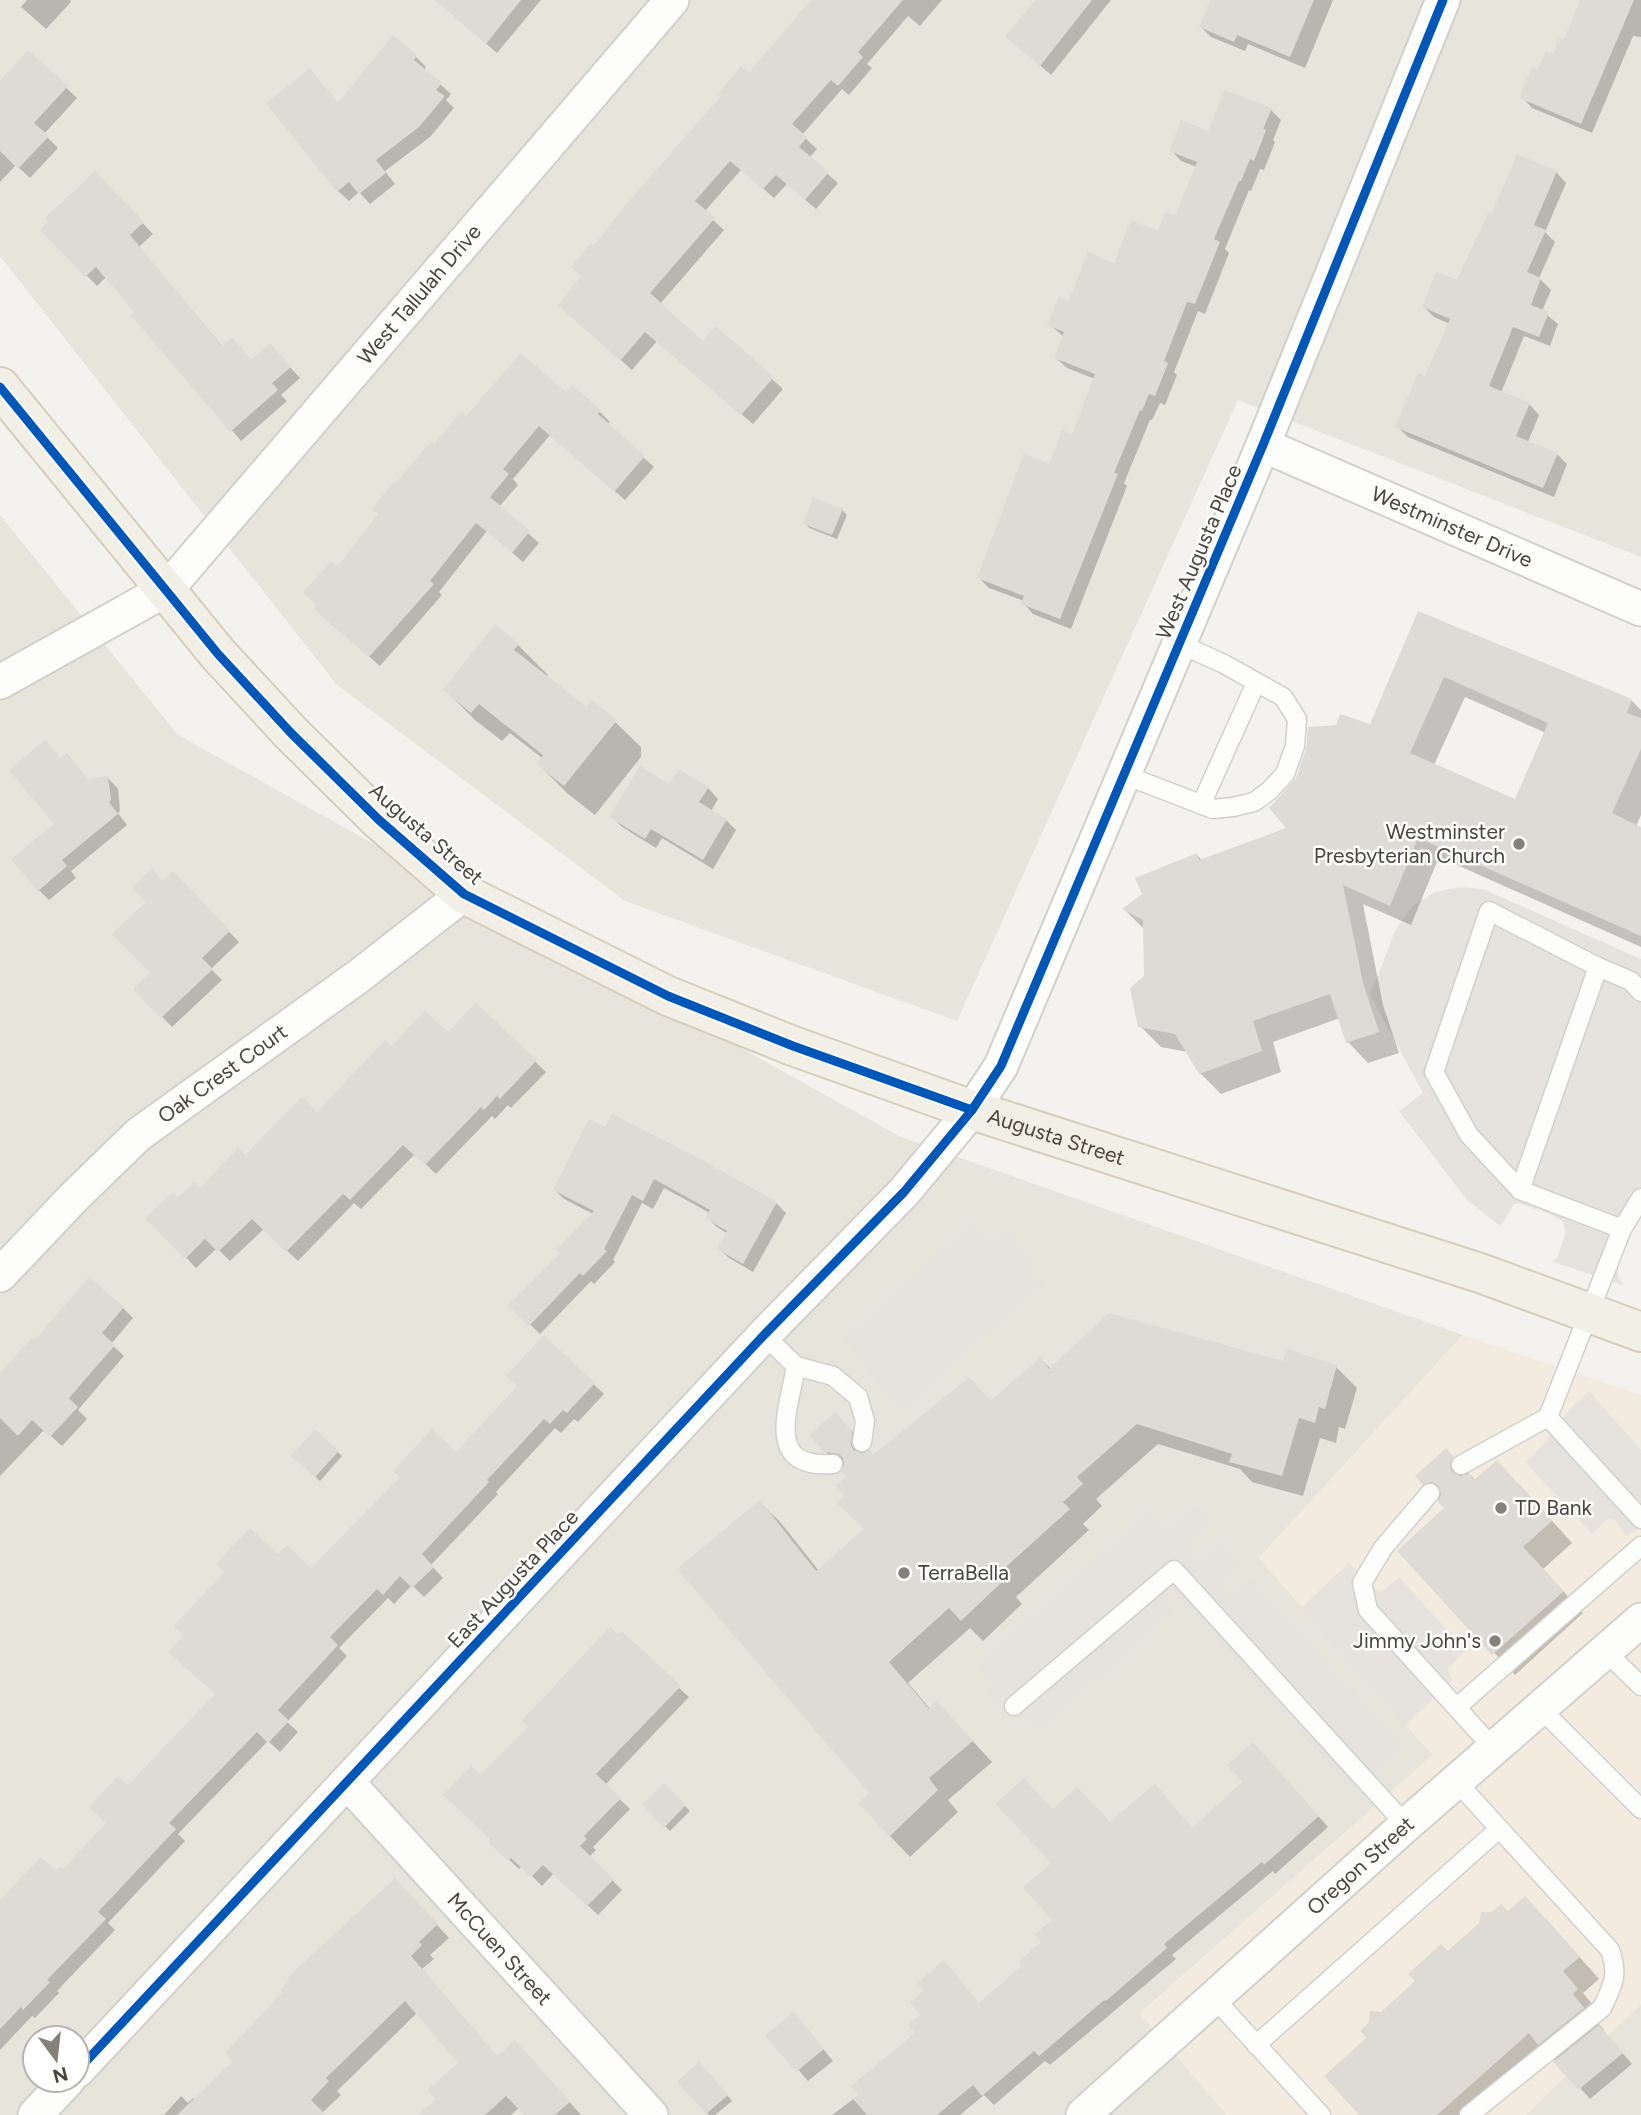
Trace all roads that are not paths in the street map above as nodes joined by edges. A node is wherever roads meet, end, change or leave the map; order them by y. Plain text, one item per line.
1 (672, 0) edge
2 (1443, 0) edge
3 (0, 387) edge
4 (1263, 445) junction
5 (167, 589) junction
6 (1641, 609) edge
7 (1180, 644) junction
8 (0, 682) edge
9 (1256, 683) junction
10 (1125, 775) junction
11 (1200, 804) junction
12 (464, 894) junction
13 (1598, 967) junction
14 (1641, 992) edge
15 (972, 1110) junction
16 (1520, 1190) junction
17 (1641, 1198) edge
18 (1622, 1229) junction
19 (0, 1275) edge
20 (1590, 1315) junction
21 (1641, 1332) edge
22 (764, 1335) junction
23 (796, 1366) junction
24 (1548, 1417) junction
25 (862, 1442) dead end
26 (833, 1464) dead end
27 (1461, 1465) dead end
28 (1430, 1493) dead end
29 (1641, 1519) edge
30 (1641, 1546) edge
31 (1641, 1620) edge
32 (1605, 1651) junction
33 (1641, 1686) edge
34 (1014, 1706) dead end
35 (1457, 1707) junction
36 (1540, 1708) junction
37 (1494, 1749) junction
38 (347, 1782) junction
39 (1456, 1782) junction
40 (1641, 1808) edge
41 (1406, 1825) junction
42 (1499, 1829) junction
43 (1214, 1998) junction
44 (1256, 2045) junction
45 (91, 2056) edge
46 (55, 2094) edge
47 (36, 2115) edge
48 (651, 2115) edge
49 (1083, 2115) edge
50 (1321, 2115) edge
51 (1469, 2115) edge

1 - 5 street, West Tallulah Drive
2 - 4 street, West Augusta Place
3 - 5 main road, Augusta Street
4 - 6 street, Westminster Drive
4 - 7 street, West Augusta Place
5 - 8 street
5 - 12 main road, Augusta Street
7 - 9 lane
7 - 10 street, West Augusta Place
9 - 11 lane
9 - 11 lane
10 - 11 lane
10 - 15 street, West Augusta Place
12 - 15 main road, Augusta Street
12 - 19 street, Oak Crest Court
13 - 14 lane
13 - 16 lane
13 - 16 lane
15 - 20 main road, Augusta Street
15 - 22 street, East Augusta Place
16 - 18 lane
17 - 18 lane
18 - 20 lane
20 - 21 main road, Augusta Street
20 - 24 lane
22 - 23 lane
22 - 38 street, East Augusta Place
23 - 25 lane
23 - 26 lane
24 - 27 lane
24 - 29 lane
28 - 35 lane
30 - 35 lane
31 - 32 street, Oregon Street
32 - 33 lane
32 - 36 street, Oregon Street
34 - 41 lane
35 - 37 lane
36 - 37 street, Oregon Street
36 - 40 lane
37 - 39 street, Oregon Street
38 - 45 street, East Augusta Place
38 - 48 street, McCuen Street
39 - 41 street, Oregon Street
39 - 42 lane
41 - 43 street, Oregon Street
42 - 44 lane
42 - 51 lane
43 - 44 lane
43 - 49 street, Oregon Street
44 - 50 lane
46 - 47 street

